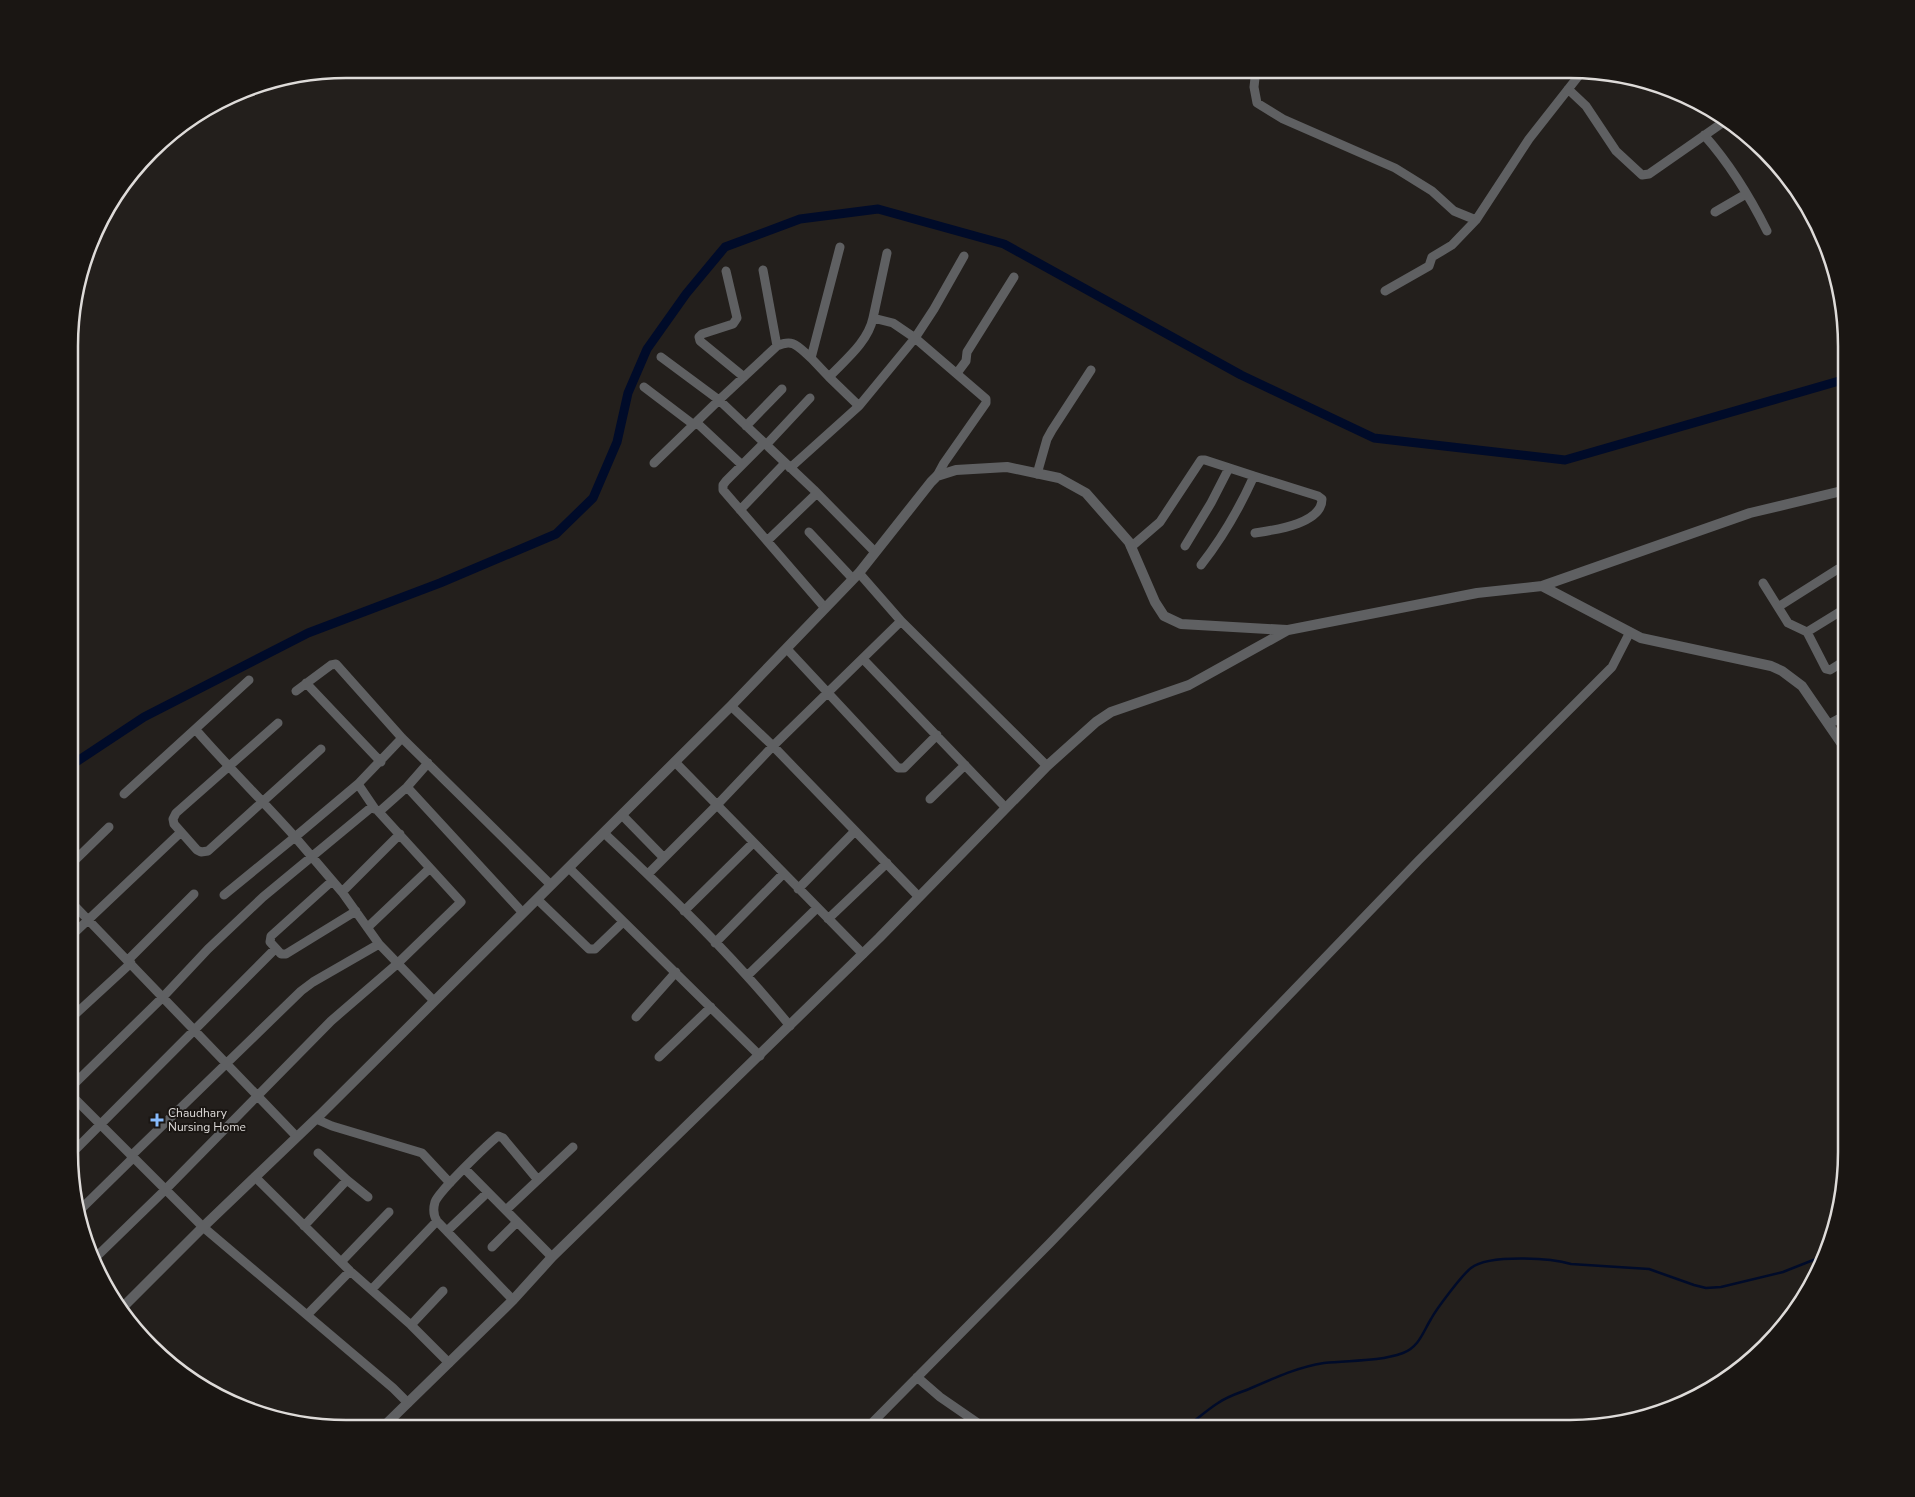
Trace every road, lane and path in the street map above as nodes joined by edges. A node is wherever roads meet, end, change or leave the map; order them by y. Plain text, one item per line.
1 (1255, 78) edge
2 (1577, 78) edge
3 (1568, 89) junction
4 (1720, 124) edge
5 (1704, 135) junction
6 (1746, 194) junction
7 (1715, 212) dead end
8 (1476, 220) junction
9 (1767, 231) dead end
10 (840, 247) dead end
11 (887, 253) dead end
12 (964, 256) dead end
13 (763, 270) dead end
14 (726, 271) dead end
15 (1014, 277) dead end
16 (1385, 291) dead end
17 (873, 318) junction
18 (915, 338) junction
19 (777, 346) junction
20 (661, 357) dead end
21 (811, 358) junction
22 (1091, 370) dead end
23 (957, 373) junction
24 (744, 377) junction
25 (830, 377) junction
26 (644, 387) dead end
27 (782, 389) dead end
28 (810, 398) dead end
29 (719, 400) junction
30 (859, 406) junction
31 (695, 424) junction
32 (746, 426) junction
33 (765, 444) junction
34 (654, 463) dead end
35 (742, 465) junction
36 (788, 466) junction
37 (1229, 468) junction
38 (1037, 474) junction
39 (937, 476) junction
40 (1254, 476) junction
41 (1838, 492) edge
42 (817, 494) junction
43 (740, 510) junction
44 (809, 532) dead end
45 (1255, 533) dead end
46 (767, 541) junction
47 (1185, 546) dead end
48 (1131, 547) junction
49 (875, 552) junction
50 (1201, 565) dead end
51 (1838, 569) dead end
52 (856, 576) junction
53 (1763, 584) dead end
54 (1542, 586) junction
55 (1778, 606) junction
56 (826, 608) junction
57 (1838, 613) edge
58 (901, 621) junction
59 (1288, 630) junction
60 (1630, 632) junction
61 (1807, 632) junction
62 (787, 649) junction
63 (863, 659) junction
64 (1838, 665) edge
65 (249, 680) dead end
66 (306, 683) junction
67 (296, 691) dead end
68 (827, 692) junction
69 (731, 706) junction
70 (1838, 719) edge
71 (278, 723) dead end
72 (1829, 724) junction
73 (196, 730) junction
74 (936, 735) junction
75 (402, 738) junction
76 (1838, 738) edge
77 (773, 746) junction
78 (321, 749) dead end
79 (381, 762) junction
80 (675, 762) junction
81 (428, 763) junction
82 (965, 765) junction
83 (1047, 766) junction
84 (228, 767) junction
85 (358, 784) junction
86 (407, 788) junction
87 (124, 794) dead end
88 (930, 799) dead end
89 (262, 802) junction
90 (717, 805) junction
91 (375, 808) junction
92 (1006, 808) junction
93 (622, 815) junction
94 (109, 827) dead end
95 (855, 831) junction
96 (180, 833) junction
97 (604, 833) junction
98 (400, 834) junction
99 (295, 837) junction
100 (754, 843) junction
101 (78, 856) edge
102 (310, 856) junction
103 (664, 858) junction
104 (887, 863) junction
105 (430, 868) junction
106 (569, 868) junction
107 (648, 874) junction
108 (784, 874) junction
109 (332, 881) junction
110 (551, 885) junction
111 (798, 889) junction
112 (342, 892) junction
113 (194, 894) dead end
114 (224, 895) dead end
115 (919, 897) junction
116 (537, 900) junction
117 (817, 908) junction
118 (78, 909) edge
119 (356, 911) junction
120 (684, 911) junction
121 (523, 914) junction
122 (828, 919) junction
123 (89, 920) junction
124 (623, 922) junction
125 (368, 926) junction
126 (78, 930) edge
127 (715, 943) junction
128 (379, 944) junction
129 (275, 949) junction
130 (862, 954) junction
131 (130, 962) junction
132 (397, 964) junction
133 (676, 972) junction
134 (747, 976) junction
135 (163, 997) junction
136 (434, 1001) junction
137 (711, 1006) junction
138 (78, 1011) edge
139 (636, 1017) dead end
140 (790, 1026) junction
141 (194, 1030) junction
142 (760, 1056) junction
143 (659, 1057) dead end
144 (226, 1063) junction
145 (78, 1080) edge
146 (257, 1095) junction
147 (78, 1103) edge
148 (316, 1118) junction
149 (100, 1127) junction
150 (297, 1137) junction
151 (573, 1147) dead end
152 (78, 1148) edge
153 (318, 1153) dead end
154 (132, 1157) junction
155 (466, 1169) junction
156 (255, 1177) junction
157 (347, 1180) junction
158 (538, 1180) junction
159 (450, 1183) junction
160 (165, 1190) junction
161 (488, 1192) junction
162 (368, 1197) dead end
163 (84, 1206) edge
164 (506, 1210) junction
165 (389, 1212) dead end
166 (437, 1221) junction
167 (517, 1222) junction
168 (304, 1226) junction
169 (203, 1227) junction
170 (447, 1232) junction
171 (492, 1247) dead end
172 (98, 1255) edge
173 (552, 1257) junction
174 (341, 1262) junction
175 (350, 1271) junction
176 (372, 1289) junction
177 (443, 1292) dead end
178 (513, 1300) junction
179 (126, 1304) edge
180 (307, 1315) junction
181 (411, 1325) junction
182 (449, 1363) junction
183 (917, 1377) junction
184 (408, 1403) junction
185 (390, 1420) edge
186 (875, 1420) edge
187 (973, 1420) edge

1 - 8 street
2 - 3 street
3 - 5 street
3 - 8 street
4 - 5 street
5 - 6 street
6 - 7 street
6 - 9 street
8 - 16 street
10 - 21 street
11 - 17 street
12 - 18 street
13 - 19 street
14 - 24 street
15 - 23 street
17 - 18 street
17 - 25 street
18 - 23 street
18 - 30 street
19 - 21 street
19 - 24 street
20 - 29 street
21 - 25 street
22 - 38 street
23 - 39 street
24 - 29 street
25 - 30 street
26 - 31 street
27 - 32 street
28 - 33 street
29 - 31 street
29 - 32 street
30 - 36 street
31 - 34 street
31 - 35 street
32 - 33 street
33 - 35 street
33 - 36 street
35 - 43 street
36 - 42 street
36 - 43 street
37 - 40 street
37 - 47 street
37 - 48 street
38 - 39 street
38 - 48 street
39 - 49 street
40 - 45 street
40 - 50 street
41 - 54 street
42 - 46 street
42 - 49 street
43 - 46 street
44 - 52 street
46 - 56 street
48 - 59 street
49 - 52 street
51 - 55 street
52 - 56 street
52 - 58 street
53 - 55 street
54 - 59 street
54 - 60 street
55 - 61 street
56 - 62 street
57 - 61 street
58 - 63 street
58 - 83 street
59 - 83 street
60 - 72 street
60 - 183 street
61 - 64 street
62 - 68 street
62 - 69 street
63 - 68 street
63 - 74 street
65 - 73 street
66 - 67 street
66 - 75 street
66 - 79 street
68 - 74 street
68 - 77 street
69 - 77 street
69 - 80 street
70 - 72 street
71 - 84 street
72 - 76 street
73 - 84 street
73 - 87 street
74 - 82 street
75 - 79 street
75 - 81 street
77 - 90 street
77 - 95 street
78 - 89 street
79 - 85 street
80 - 90 street
80 - 93 street
81 - 86 street
81 - 110 street
82 - 88 street
82 - 92 street
83 - 92 street
84 - 89 street
84 - 96 street
85 - 91 street
85 - 99 street
86 - 91 street
86 - 121 street
89 - 96 street
89 - 99 street
90 - 100 street
90 - 103 street
91 - 98 street
91 - 102 street
92 - 115 street
93 - 97 street
93 - 103 street
94 - 101 street
95 - 104 street
95 - 111 street
96 - 123 street
97 - 106 street
97 - 107 street
98 - 105 street
98 - 112 street
99 - 102 street
99 - 114 street
100 - 108 street
100 - 120 street
102 - 109 street
102 - 135 street
103 - 107 street
104 - 115 street
104 - 122 street
105 - 125 street
105 - 132 street
106 - 110 street
106 - 124 street
107 - 120 street
108 - 111 street
108 - 127 street
109 - 112 street
109 - 129 street
110 - 116 street
111 - 117 street
112 - 119 street
113 - 131 street
115 - 130 street
116 - 121 street
116 - 124 street
117 - 122 street
117 - 134 street
118 - 123 street
119 - 125 street
119 - 129 street
120 - 127 street
121 - 136 street
122 - 130 street
123 - 126 street
123 - 131 street
124 - 133 street
125 - 128 street
127 - 134 street
128 - 132 street
128 - 144 street
129 - 141 street
130 - 140 street
131 - 135 street
131 - 138 street
132 - 136 street
132 - 146 street
133 - 137 street
133 - 139 street
134 - 140 street
135 - 141 street
135 - 145 street
136 - 148 street
137 - 142 street
137 - 143 street
140 - 142 street
141 - 144 street
141 - 149 street
142 - 173 street
144 - 146 street
144 - 154 street
146 - 150 street
146 - 160 street
147 - 149 street
148 - 150 street
148 - 159 street
149 - 152 street
149 - 154 street
150 - 156 street
151 - 158 street
153 - 157 street
154 - 160 street
154 - 163 street
155 - 158 street
155 - 159 street
155 - 161 street
156 - 168 street
156 - 169 street
157 - 162 street
157 - 168 street
158 - 164 street
159 - 166 street
160 - 169 street
160 - 172 street
161 - 164 street
161 - 170 street
164 - 167 street
165 - 174 street
166 - 170 street
166 - 176 street
167 - 171 street
167 - 173 street
168 - 174 street
169 - 179 street
169 - 180 street
170 - 178 street
173 - 178 street
174 - 175 street
175 - 176 street
175 - 180 street
176 - 181 street
177 - 181 street
178 - 182 street
180 - 184 street
181 - 182 street
182 - 184 street
183 - 186 street
183 - 187 street
184 - 185 street

